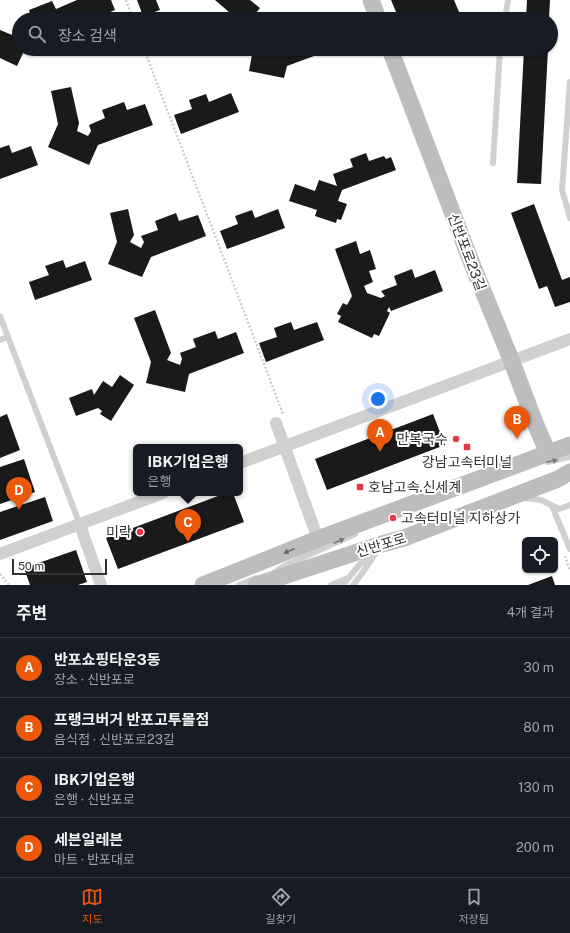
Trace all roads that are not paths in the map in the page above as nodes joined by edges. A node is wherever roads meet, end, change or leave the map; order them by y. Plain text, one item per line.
1 (371, 0) edge
2 (508, 0) edge
3 (375, 12) edge
4 (506, 12) edge
5 (393, 56) edge
6 (500, 56) edge
7 (570, 82) edge
8 (568, 129) edge
9 (493, 163) dead end
10 (570, 218) edge
11 (0, 316) edge
12 (8, 337) junction
13 (570, 339) edge
14 (0, 340) edge
15 (512, 362) junction
16 (278, 426) road end
17 (570, 444) edge
18 (285, 446) junction
19 (570, 450) edge
20 (544, 455) junction
21 (570, 457) edge
22 (243, 462) edge
23 (570, 472) edge
24 (155, 496) edge
25 (506, 498) junction
26 (552, 506) junction
27 (570, 506) edge
28 (80, 525) junction
29 (371, 526) dead end
30 (364, 530) dead end
31 (318, 539) junction
32 (378, 549) junction
33 (570, 549) edge
34 (0, 554) edge
35 (284, 566) junction
36 (350, 576) junction
37 (101, 585) edge
38 (203, 585) edge
39 (239, 585) edge
40 (256, 585) edge
41 (331, 585) edge
42 (343, 585) edge
43 (353, 585) edge

1 - 3 main road
2 - 4 lane
5 - 15 main road, 신반포로23길
6 - 9 lane
7 - 8 lane
8 - 10 lane
11 - 12 lane
12 - 14 lane
12 - 28 lane
13 - 15 street
15 - 18 street
15 - 20 main road, 신반포로23길
16 - 18 street
17 - 20 main road, 신반포로
18 - 22 street
18 - 31 street
19 - 20 lane
20 - 31 main road, 신반포로
29 -> 21 lane
23 - 25 main road, 신반포로
24 - 28 street
25 - 26 lane
25 - 32 main road, 신반포로
26 - 27 lane
26 - 33 lane
28 - 34 street
28 - 37 street
35 -> 30 lane
31 -> 38 main road, 신반포로
32 - 36 lane
32 - 40 main road, 신반포로
32 - 43 lane
35 - 39 lane
35 - 40 lane
36 - 41 lane
36 - 42 lane

